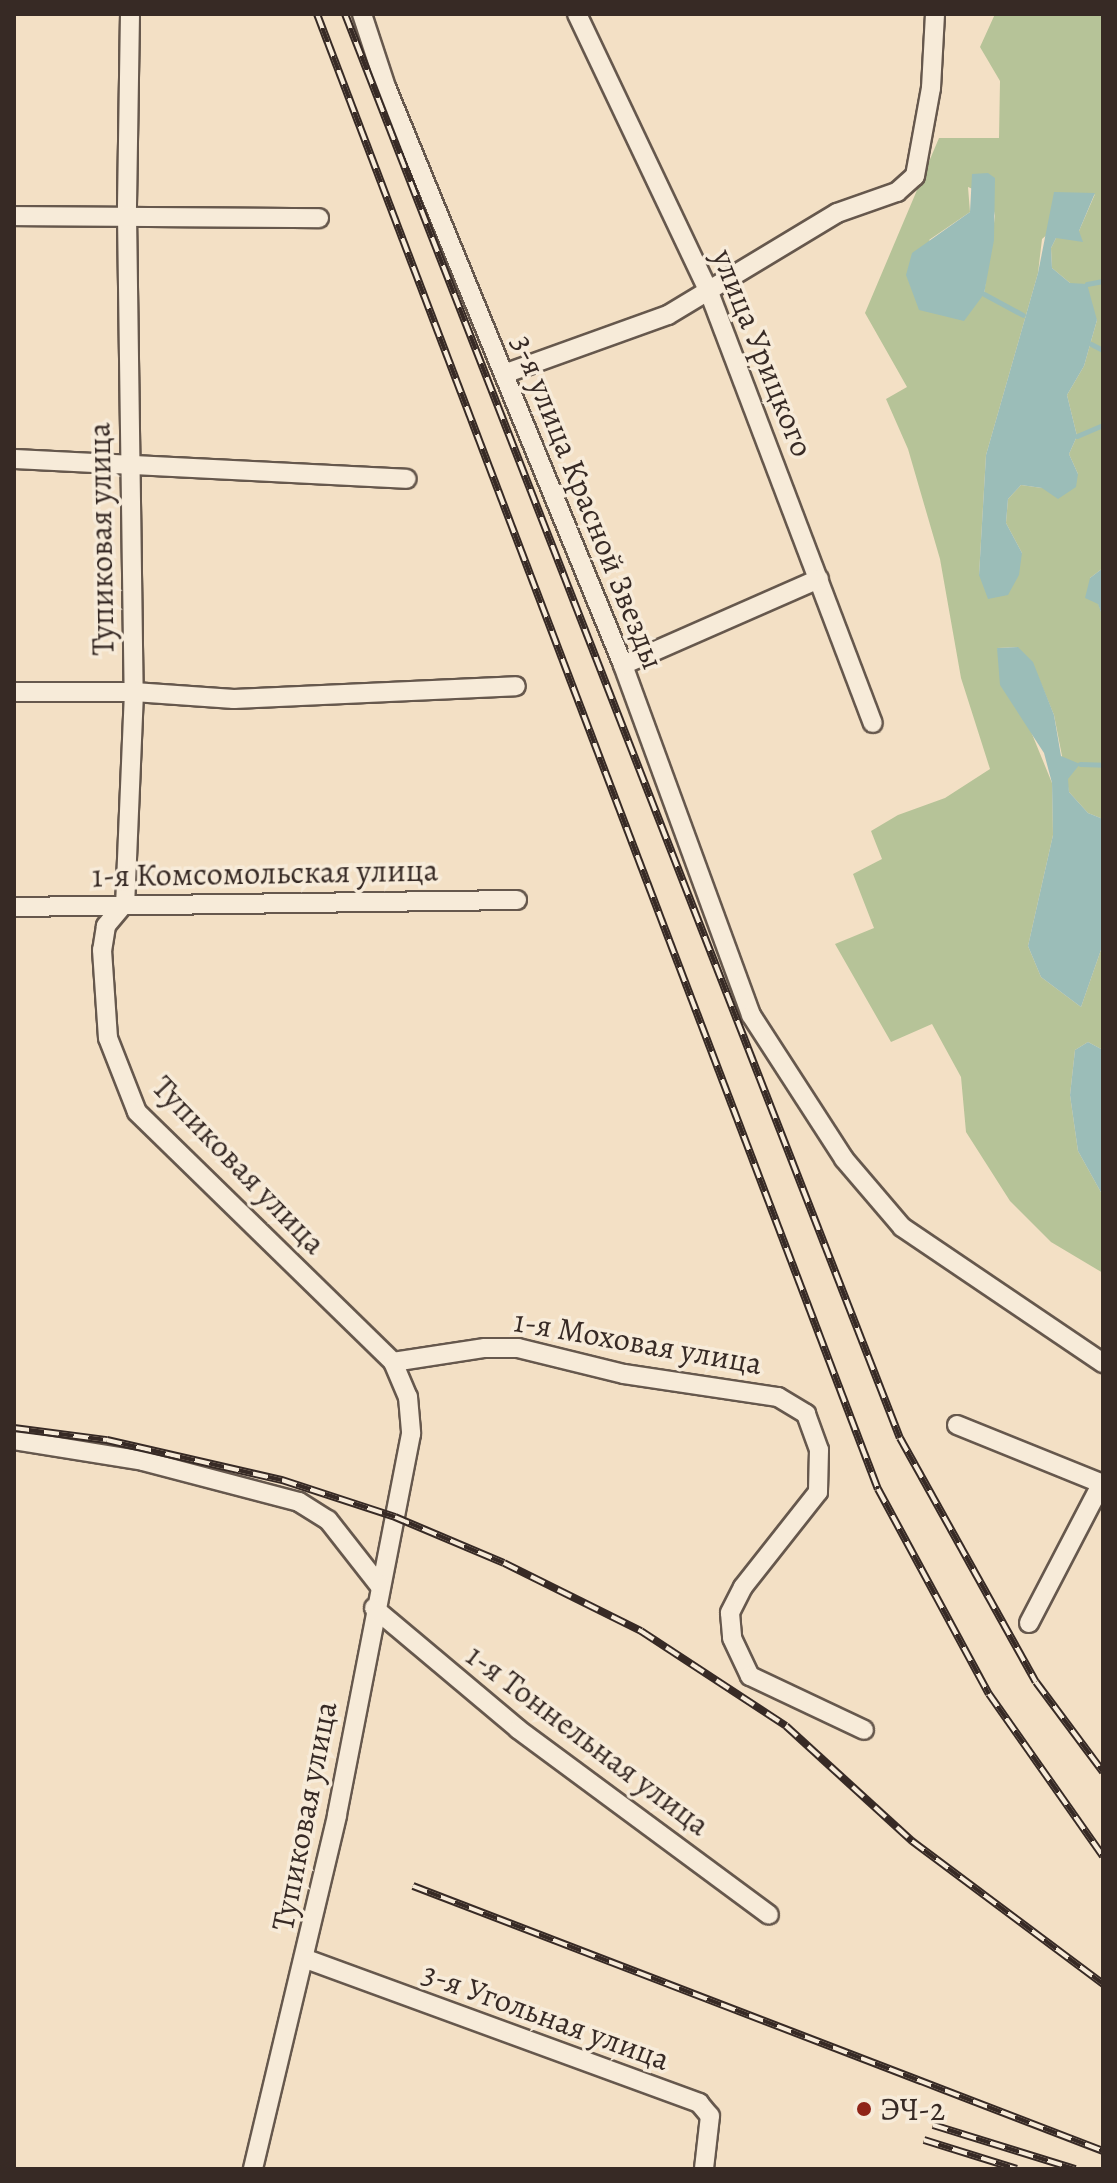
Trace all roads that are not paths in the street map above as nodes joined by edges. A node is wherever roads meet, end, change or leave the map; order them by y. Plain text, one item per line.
1 (130, 14) edge
2 (362, 14) edge
3 (577, 14) edge
4 (935, 14) edge
5 (127, 215) junction
6 (14, 216) edge
7 (319, 218) dead end
8 (709, 292) junction
9 (504, 374) junction
10 (14, 459) edge
11 (129, 465) junction
12 (406, 479) dead end
13 (819, 579) junction
14 (623, 665) junction
15 (516, 686) dead end
16 (14, 692) edge
17 (134, 692) junction
18 (873, 723) dead end
19 (517, 900) dead end
20 (125, 903) junction
21 (14, 907) edge
22 (393, 1362) junction
23 (1103, 1363) edge
24 (957, 1425) dead end
25 (14, 1440) edge
26 (1102, 1484) edge
27 (379, 1585) junction
28 (374, 1608) junction
29 (1029, 1623) dead end
30 (864, 1730) dead end
31 (769, 1915) dead end
32 (306, 1959) junction
33 (253, 2169) edge
34 (704, 2169) edge

1 - 5 street, Тупиковая улица
2 - 9 street, 3-я улица Красной Звезды
3 - 8 street, улица Урицкого
4 - 8 street
5 - 6 street
5 - 7 street
5 - 11 street, Тупиковая улица
8 - 9 street
8 - 13 street, улица Урицкого
9 - 14 street, 3-я улица Красной Звезды
10 - 11 street
11 - 12 street
11 - 17 street, Тупиковая улица
13 - 14 street
13 - 18 street, улица Урицкого
14 - 23 street, 3-я улица Красной Звезды
15 - 17 street
16 - 17 street
17 - 20 street, Тупиковая улица
19 - 20 street, 1-я Комсомольская улица
20 - 21 street, 1-я Комсомольская улица
20 - 22 street, Тупиковая улица
22 - 27 street, Тупиковая улица
22 - 30 street, 1-я Моховая улица
24 - 26 street
25 - 27 street
26 - 29 street
27 - 28 street, Тупиковая улица
28 - 31 street, 1-я Тоннельная улица
28 - 32 street, Тупиковая улица
32 - 33 street, Тупиковая улица
32 - 34 street, 3-я Угольная улица

